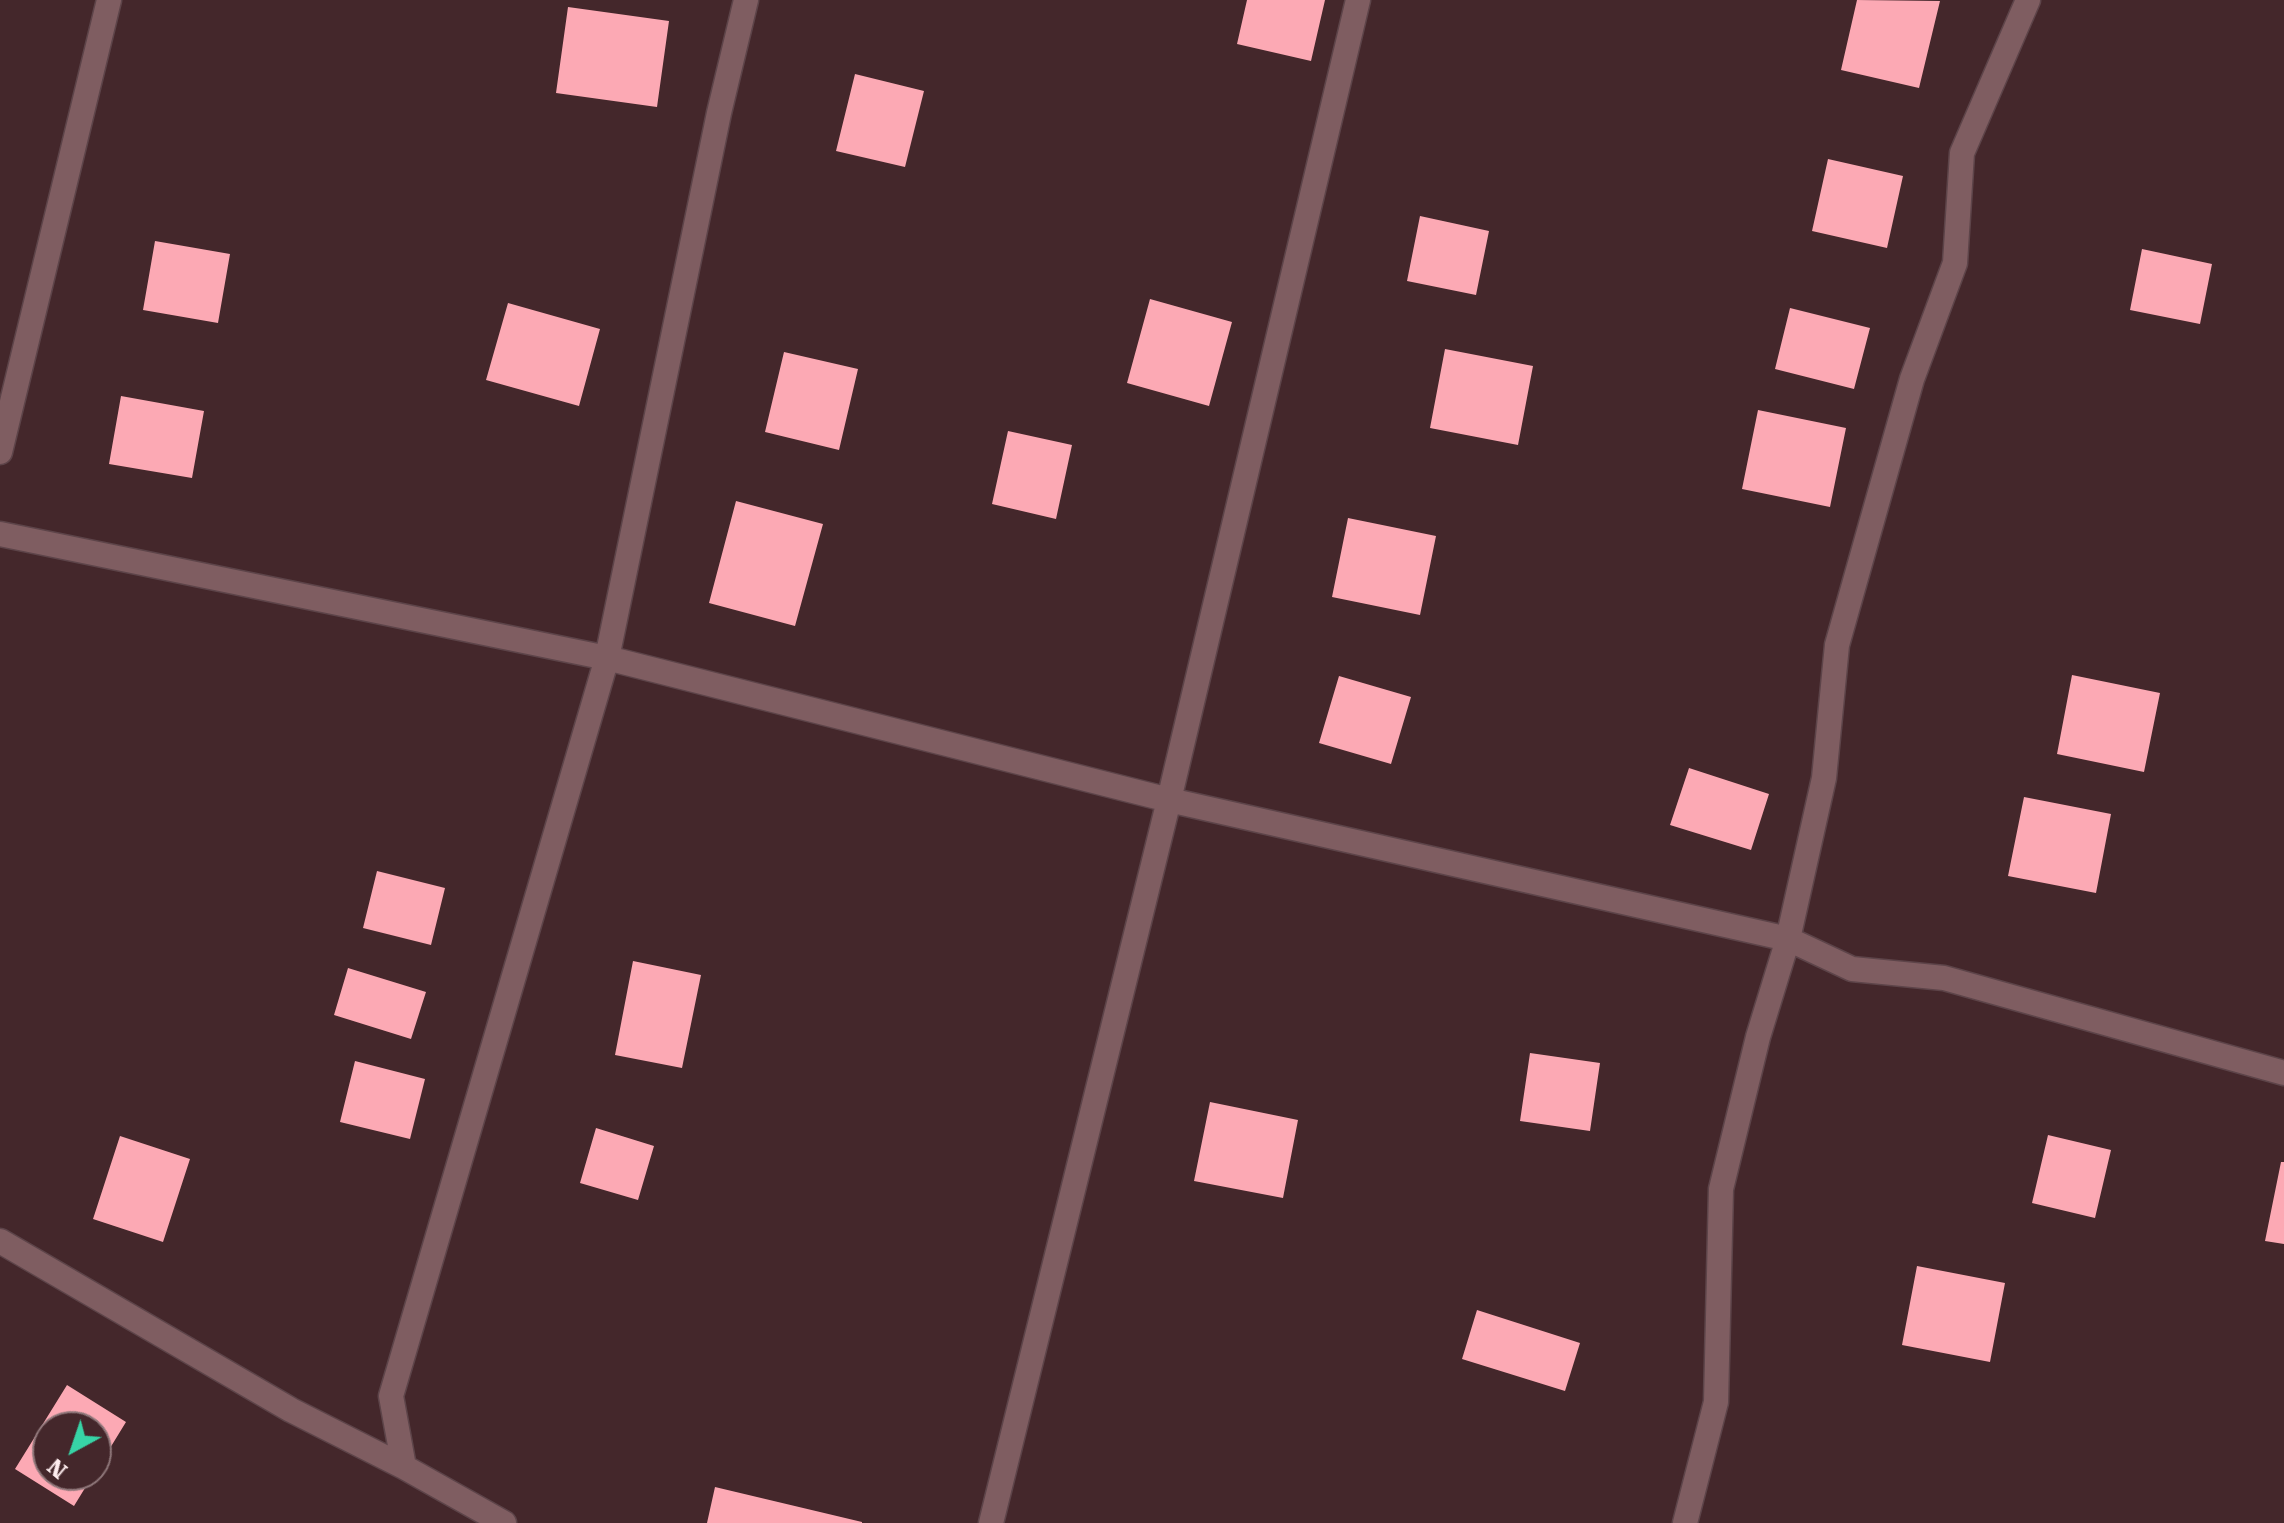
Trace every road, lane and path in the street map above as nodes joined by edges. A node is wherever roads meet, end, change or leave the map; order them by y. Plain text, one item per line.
1 (109, 0) edge
2 (746, 0) edge
3 (1358, 0) edge
4 (2028, 0) edge
5 (0, 452) edge
6 (0, 534) edge
7 (607, 658) junction
8 (1169, 800) junction
9 (1788, 939) junction
10 (2284, 1073) edge
11 (0, 1241) edge
12 (404, 1467) junction
13 (504, 1523) edge
14 (991, 1523) edge
15 (1685, 1523) edge

1 - 5 street
2 - 7 street
3 - 8 street
4 - 9 street
6 - 7 street
7 - 8 street
7 - 12 street
8 - 9 street
8 - 14 street
9 - 10 street
9 - 15 street
11 - 12 street
12 - 13 street

